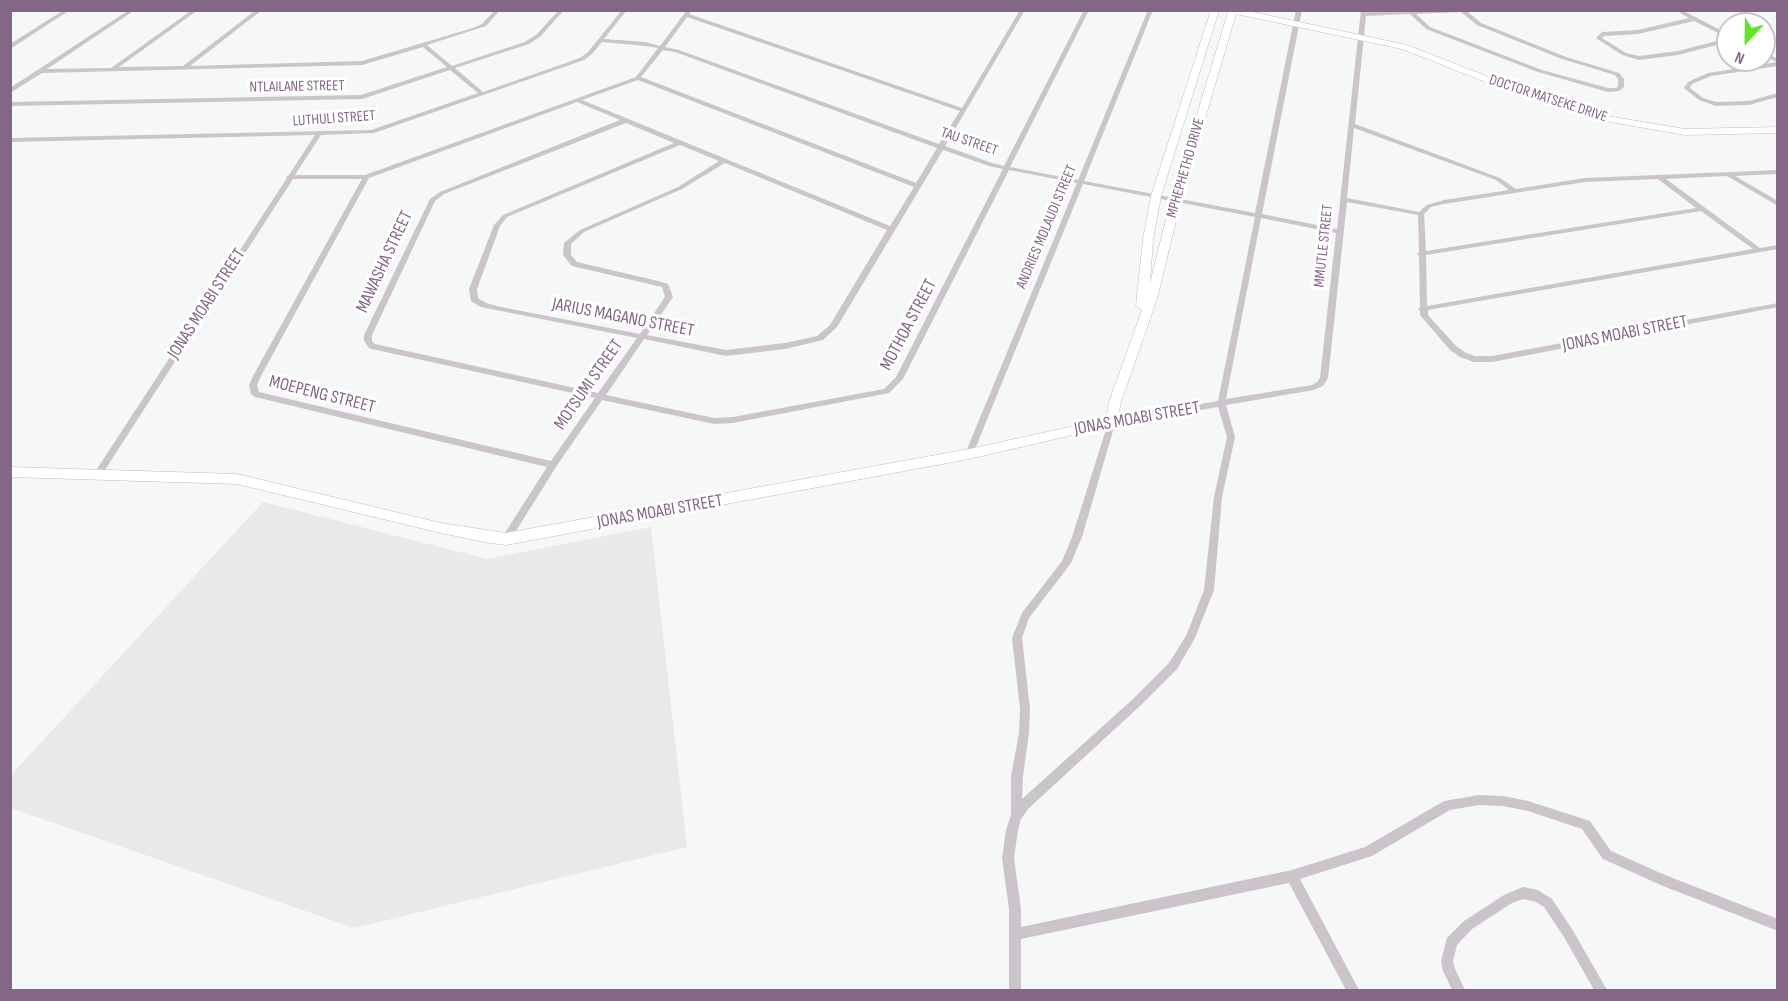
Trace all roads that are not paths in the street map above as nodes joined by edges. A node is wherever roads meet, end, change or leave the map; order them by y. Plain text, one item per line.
1 (68, 10) edge
2 (133, 10) edge
3 (196, 10) edge
4 (260, 10) edge
5 (498, 10) edge
6 (562, 10) edge
7 (625, 10) edge
8 (1023, 10) edge
9 (1087, 10) edge
10 (1151, 10) edge
11 (1215, 10) edge
12 (1299, 10) edge
13 (1483, 10) edge
14 (1677, 10) edge
15 (1232, 11) edge
16 (1463, 11) edge
17 (1364, 12) edge
18 (688, 13) edge
19 (1412, 13) junction
20 (1694, 19) junction
21 (1296, 25) junction
22 (1716, 31) edge
23 (1361, 36) junction
24 (600, 40) junction
25 (1716, 42) edge
26 (424, 45) junction
27 (10, 47) edge
28 (663, 47) junction
29 (1778, 62) edge
30 (184, 67) junction
31 (453, 68) junction
32 (112, 69) junction
33 (41, 71) junction
34 (638, 78) junction
35 (10, 91) edge
36 (483, 94) junction
37 (1778, 95) edge
38 (576, 100) junction
39 (10, 104) edge
40 (963, 110) junction
41 (624, 121) junction
42 (1352, 125) junction
43 (1778, 130) edge
44 (318, 135) junction
45 (10, 141) edge
46 (679, 143) junction
47 (942, 147) junction
48 (724, 161) junction
49 (1008, 169) junction
50 (1778, 172) edge
51 (1728, 174) junction
52 (1658, 176) junction
53 (289, 177) junction
54 (366, 177) junction
55 (1080, 182) junction
56 (917, 186) junction
57 (1513, 190) junction
58 (1156, 196) junction
59 (1343, 199) junction
60 (1176, 200) junction
61 (1778, 204) edge
62 (1700, 208) junction
63 (1420, 214) junction
64 (1258, 216) junction
65 (890, 229) junction
66 (1339, 231) junction
67 (1778, 247) edge
68 (1758, 250) junction
69 (1421, 254) junction
70 (1778, 305) edge
71 (1422, 309) junction
72 (1140, 326) junction
73 (643, 337) junction
74 (601, 397) junction
75 (1221, 404) junction
76 (1112, 422) junction
77 (969, 454) junction
78 (553, 465) junction
79 (10, 472) edge
80 (98, 474) junction
81 (506, 539) junction
82 (1016, 816) junction
83 (1292, 876) junction
84 (1778, 925) edge
85 (1015, 934) junction
86 (1015, 990) edge
87 (1353, 990) edge
88 (1459, 990) edge
89 (1601, 990) edge

1 - 27 street
2 - 33 street
3 - 32 street
4 - 30 street
5 - 26 street
6 - 31 street, NTLAILANE STREET
7 - 24 street, LUTHULI STREET
8 - 40 street, JARIUS MAGANO STREET
9 - 49 street, MOTHOA STREET
10 - 55 street, ANDRIES MOLAUDI STREET
11 - 58 street, MPHEPHETHO DRIVE
12 - 21 street
13 - 16 street
14 - 20 street
15 - 21 street, DOCTOR MATSEKE DRIVE
15 - 60 street, MPHEPHETHO DRIVE
16 - 19 street
16 - 19 street
17 - 19 street
17 - 23 street, MMUTLE STREET
18 - 28 street
18 - 40 street
20 - 22 street
20 - 25 street
21 - 23 street, DOCTOR MATSEKE DRIVE
21 - 64 street
23 - 42 street, MMUTLE STREET
23 - 43 street, DOCTOR MATSEKE DRIVE
24 - 28 street, TAU STREET
24 - 36 street, LUTHULI STREET
26 - 30 street
26 - 31 street
28 - 34 street
28 - 47 street, TAU STREET
29 - 37 street
30 - 32 street
31 - 36 street
31 - 39 street, NTLAILANE STREET
32 - 33 street
33 - 35 street
34 - 38 street
34 - 56 street
36 - 44 street, LUTHULI STREET
38 - 41 street
38 - 54 street
40 - 47 street, JARIUS MAGANO STREET
41 - 46 street
41 - 74 street, MAWASHA STREET
42 - 57 street
42 - 59 street, MMUTLE STREET
44 - 45 street, LUTHULI STREET
44 - 53 street, JONAS MOABI STREET
46 - 48 street
46 - 73 street, JARIUS MAGANO STREET
47 - 49 street, TAU STREET
47 - 56 street, JARIUS MAGANO STREET
48 - 65 street
48 - 73 street, MOTSUMI STREET
49 - 55 street, TAU STREET
49 - 74 street, MOTHOA STREET
50 - 51 street
51 - 52 street
51 - 61 street
52 - 57 street
52 - 62 street
53 - 54 street
53 - 80 street, JONAS MOABI STREET
54 - 78 street, MOEPENG STREET
55 - 58 street, TAU STREET
55 - 77 street, ANDRIES MOLAUDI STREET
56 - 65 street, JARIUS MAGANO STREET
57 - 63 street
58 - 60 street, TAU STREET
58 - 72 street, MPHEPHETHO DRIVE
59 - 63 street
59 - 66 street, MMUTLE STREET
60 - 64 street, TAU STREET
60 - 72 street, MPHEPHETHO DRIVE
62 - 68 street
62 - 69 street
63 - 69 street
64 - 66 street, TAU STREET
64 - 75 street
65 - 73 street, JARIUS MAGANO STREET
66 - 75 street, MMUTLE STREET
67 - 68 street
68 - 71 street
69 - 71 street
70 - 71 street, JONAS MOABI STREET
72 - 76 street, MPHEPHETHO DRIVE
73 - 74 street, MOTSUMI STREET
74 - 78 street, MOTSUMI STREET
75 - 76 street, JONAS MOABI STREET
75 - 82 street
76 - 77 street, JONAS MOABI STREET
76 - 82 street
77 - 81 street, JONAS MOABI STREET
78 - 81 street, MOTSUMI STREET
79 - 80 street, JONAS MOABI STREET
80 - 81 street, JONAS MOABI STREET
82 - 85 street
83 - 84 street
83 - 85 street
83 - 87 street
85 - 86 street
88 - 89 street

